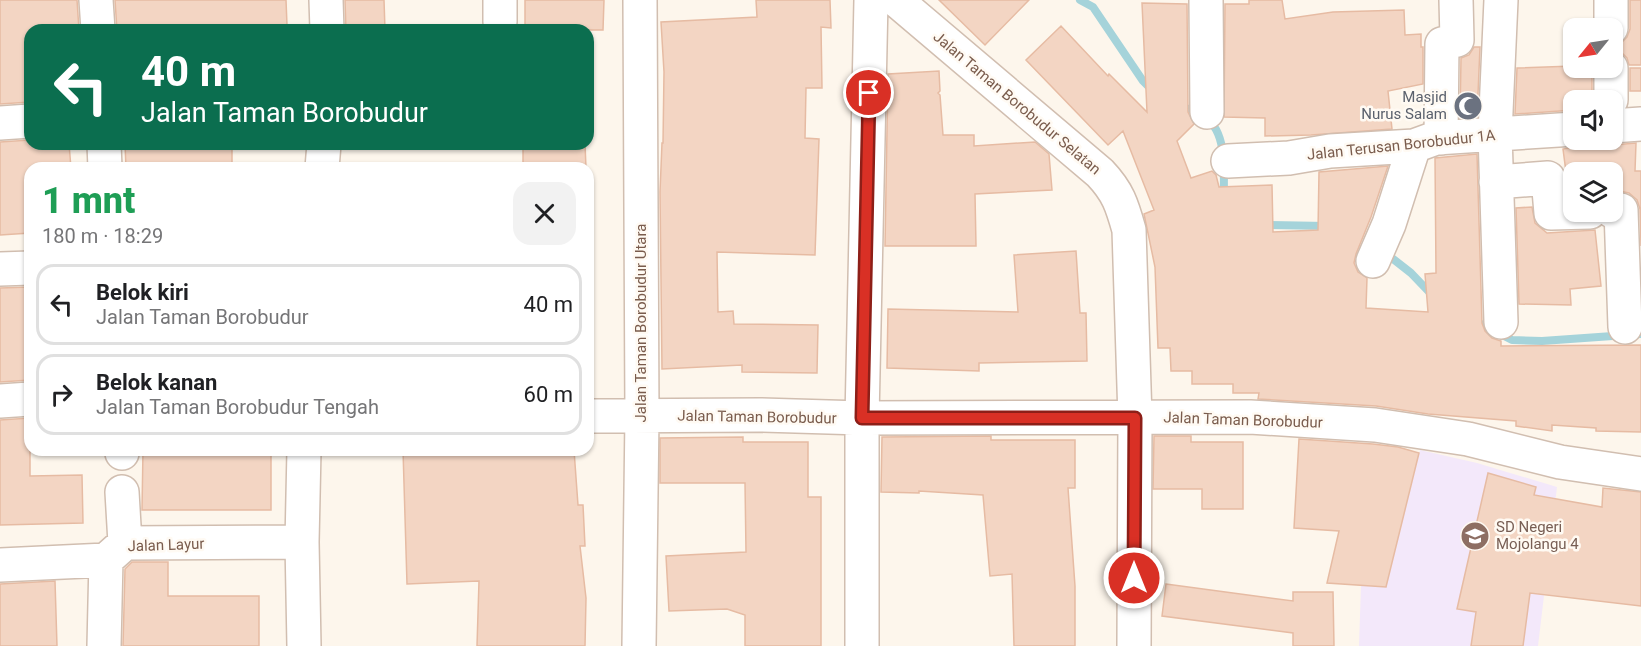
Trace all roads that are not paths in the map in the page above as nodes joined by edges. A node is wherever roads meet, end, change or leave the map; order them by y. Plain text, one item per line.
1 (96, 0) edge
2 (326, 0) edge
3 (639, 0) edge
4 (871, 0) edge
5 (896, 0) edge
6 (1206, 0) edge
7 (1456, 0) edge
8 (1501, 0) edge
9 (1611, 0) edge
10 (1611, 18) edge
11 (98, 24) edge
12 (327, 24) edge
13 (1207, 112) dead end
14 (24, 121) edge
15 (0, 123) edge
16 (1641, 124) edge
17 (1623, 125) edge
18 (1563, 130) edge
19 (1495, 134) junction
20 (1428, 142) junction
21 (1228, 161) dead end
22 (1496, 182) junction
23 (1563, 213) edge
24 (1625, 226) edge
25 (1377, 252) dead end
26 (24, 268) edge
27 (0, 269) edge
28 (1501, 322) dead end
29 (1624, 327) dead end
30 (24, 399) edge
31 (0, 401) edge
32 (594, 416) edge
33 (642, 416) junction
34 (862, 418) junction
35 (1135, 418) junction
36 (303, 456) edge
37 (1641, 474) edge
38 (122, 492) dead end
39 (302, 542) junction
40 (115, 552) junction
41 (0, 564) edge
42 (104, 646) edge
43 (304, 646) edge
44 (639, 646) edge
45 (862, 646) edge
46 (1134, 646) edge

1 - 11 street
2 - 12 street
3 - 33 street, Jalan Taman Borobudur Utara
4 - 34 street
5 - 35 street, Jalan Taman Borobudur Selatan
6 - 13 street
7 - 20 street
8 - 19 street
9 - 10 street
14 - 15 street
16 - 17 street
18 - 19 street, Jalan Terusan Borobudur 1A
19 - 20 street, Jalan Terusan Borobudur 1A
19 - 22 street
20 - 21 street, Jalan Terusan Borobudur 1A
20 - 25 street
22 - 23 street
22 - 28 street
24 - 29 street
26 - 27 street
30 - 31 street
32 - 33 street, Jalan Taman Borobudur
33 - 34 street, Jalan Taman Borobudur
33 - 44 street, Jalan Taman Borobudur Utara
34 - 35 street, Jalan Taman Borobudur
34 - 45 street
35 - 37 street, Jalan Taman Borobudur
35 - 46 street, Jalan Taman Borobudur Selatan
36 - 39 street
38 - 40 street
39 - 40 street, Jalan Layur
39 - 43 street
40 - 41 street, Jalan Layur
40 - 42 street

